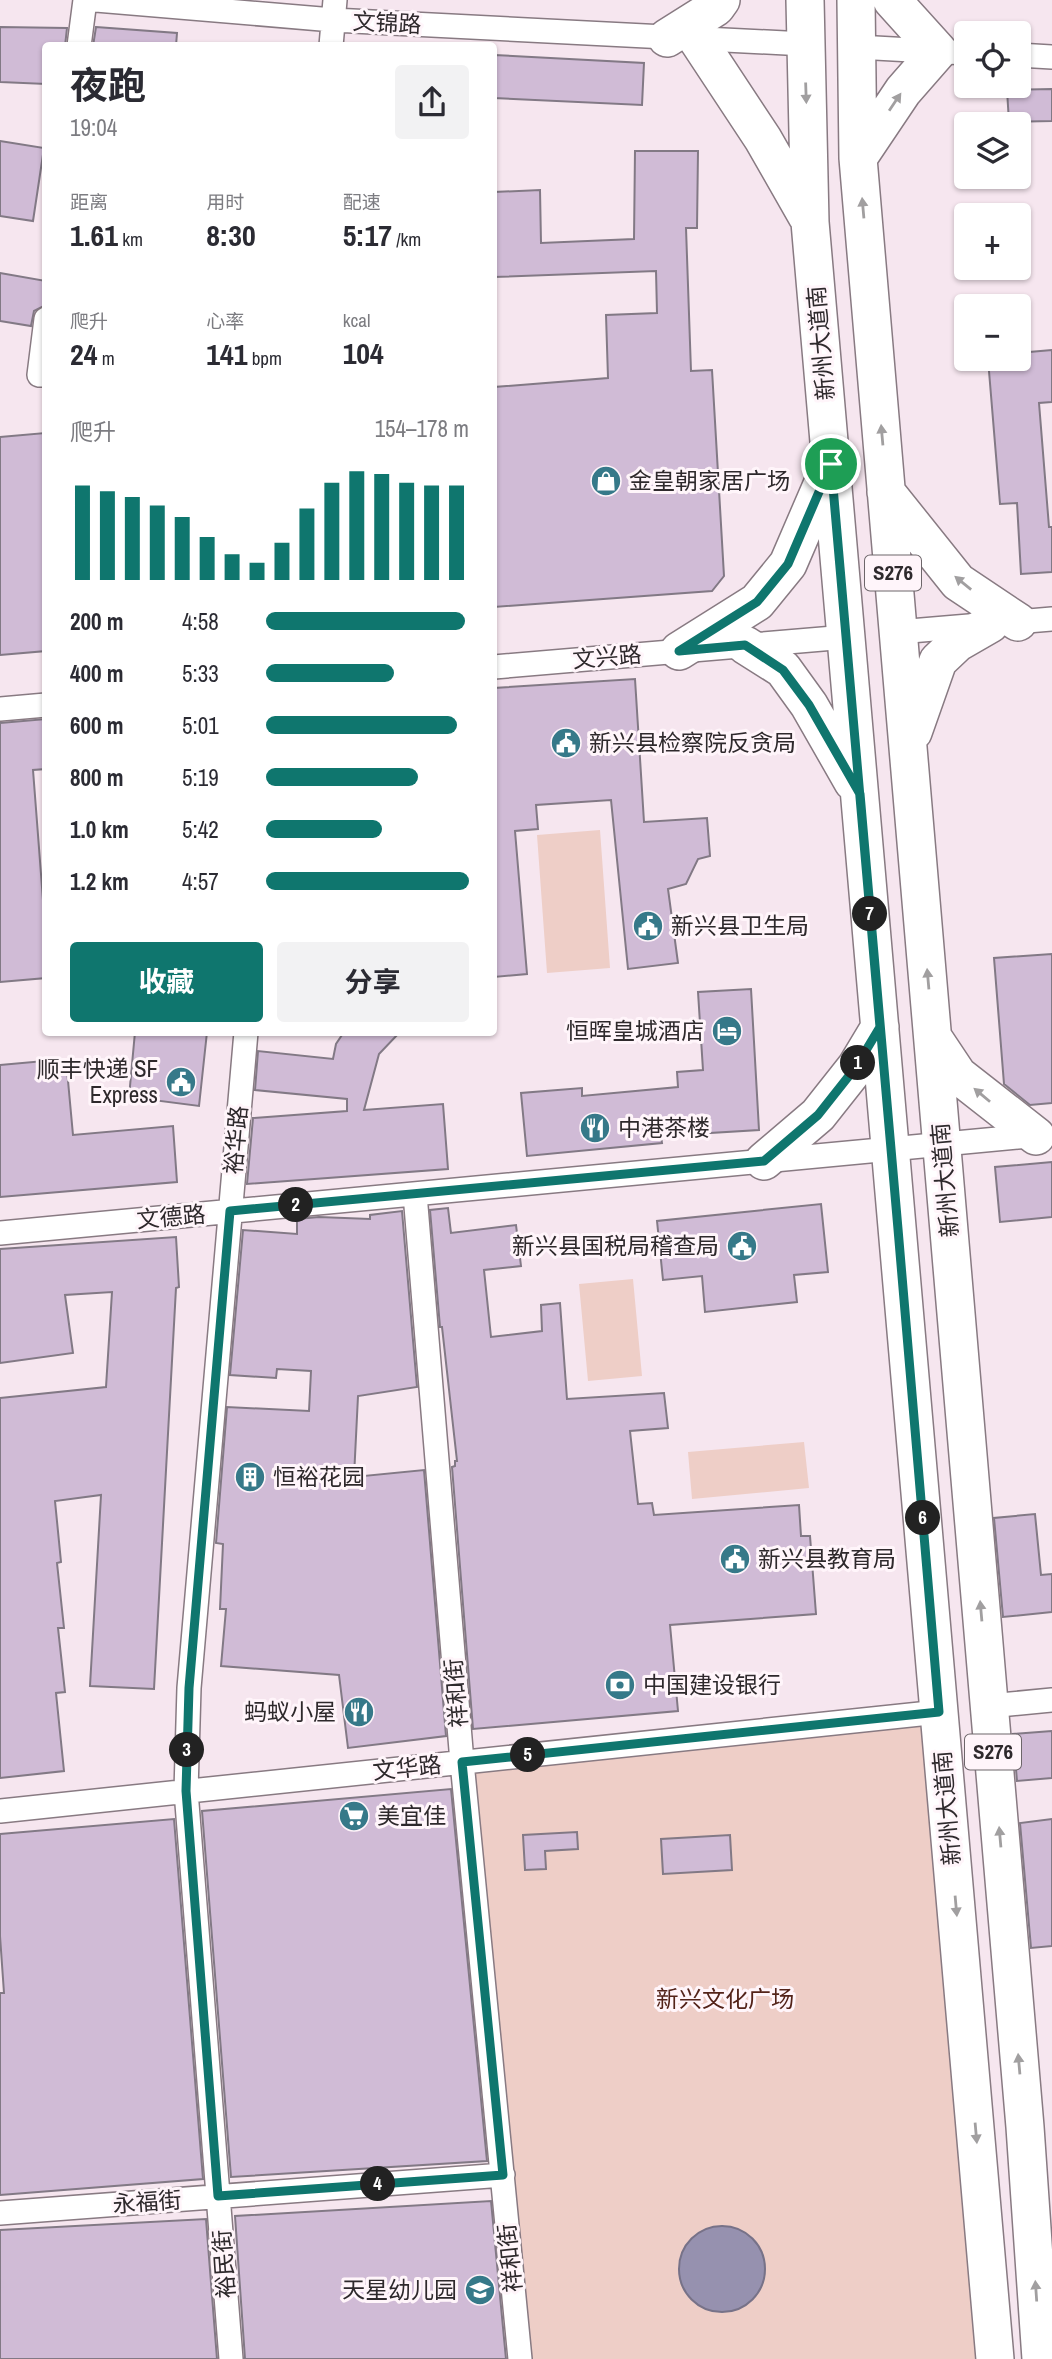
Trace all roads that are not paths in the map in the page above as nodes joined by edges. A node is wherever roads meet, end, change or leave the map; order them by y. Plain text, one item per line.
1 (85, 0) edge
2 (96, 0) edge
3 (721, 0) edge
4 (805, 0) edge
5 (856, 0) edge
6 (892, 0) edge
7 (334, 10) edge
8 (682, 38) junction
9 (80, 42) edge
10 (331, 42) edge
11 (805, 44) junction
12 (857, 47) junction
13 (952, 52) edge
14 (1031, 56) edge
15 (1052, 57) edge
16 (858, 158) junction
17 (810, 222) junction
18 (42, 351) edge
19 (42, 375) edge
20 (831, 464) junction
21 (887, 492) junction
22 (1020, 622) edge
23 (898, 632) junction
24 (846, 637) junction
25 (745, 645) junction
26 (679, 651) junction
27 (497, 667) edge
28 (42, 705) edge
29 (0, 709) edge
30 (908, 747) junction
31 (860, 794) junction
32 (880, 1027) junction
33 (246, 1036) edge
34 (933, 1037) junction
35 (1044, 1135) edge
36 (942, 1145) junction
37 (891, 1149) junction
38 (764, 1161) junction
39 (415, 1194) junction
40 (230, 1211) junction
41 (0, 1233) edge
42 (1052, 1700) edge
43 (989, 1706) junction
44 (939, 1712) junction
45 (462, 1762) junction
46 (186, 1791) junction
47 (0, 1811) edge
48 (503, 2175) junction
49 (218, 2196) junction
50 (0, 2213) edge
51 (231, 2359) edge
52 (520, 2359) edge
53 (995, 2359) edge
54 (1041, 2359) edge

1 - 9 street
2 - 7 street, 文锦路
3 - 8 main road
4 - 11 main road, 新州大道南 / S276
5 - 12 main road, 新州大道南 / S276
6 - 13 main road
7 - 8 street, 文锦路
7 - 10 street
8 - 11 street, 文锦路
8 - 17 main road
11 -> 17 main road, 新州大道南 / S276
12 - 13 street
12 - 16 main road, 新州大道南 / S276
16 -> 13 main road
14 - 15 street
21 -> 16 main road, 新州大道南 / S276
17 - 20 main road, 新州大道南 / S276
18 - 19 street
20 - 24 main road, 新州大道南 / S276
20 - 26 main road
22 -> 21 main road
21 - 23 main road, 新州大道南 / S276
22 - 23 street
22 - 30 main road
23 - 30 main road, 新州大道南 / S276
24 - 25 street, 文兴路
24 - 31 main road, 新州大道南 / S276
25 - 26 street, 文兴路
25 - 31 main road
26 - 27 street, 文兴路
28 - 29 street
34 -> 30 main road, 新州大道南 / S276
31 - 32 main road, 新州大道南 / S276
32 - 37 main road, 新州大道南 / S276
32 - 38 main road
33 - 40 street, 裕华路
35 -> 34 main road
34 - 36 main road, 新州大道南 / S276
35 - 36 street, 文德路
36 - 37 street, 文德路
43 -> 36 main road, 新州大道南 / S276
37 - 38 street, 文德路
37 - 44 main road, 新州大道南 / S276
38 - 39 street, 文德路
39 - 40 street, 文德路
39 - 45 street, 祥和街
40 - 41 street, 文德路
40 - 46 street, 裕华路
42 - 43 street
54 -> 43 main road, 新州大道南 / S276
44 - 45 street, 文华路
44 -> 53 main road, 新州大道南 / S276
45 - 46 street, 文华路
45 - 48 street, 祥和街
46 - 47 street, 文华路
46 - 49 street, 裕民街
48 - 49 street, 永福街
48 - 52 street, 祥和街
49 - 50 street, 永福街
49 - 51 street, 裕民街

